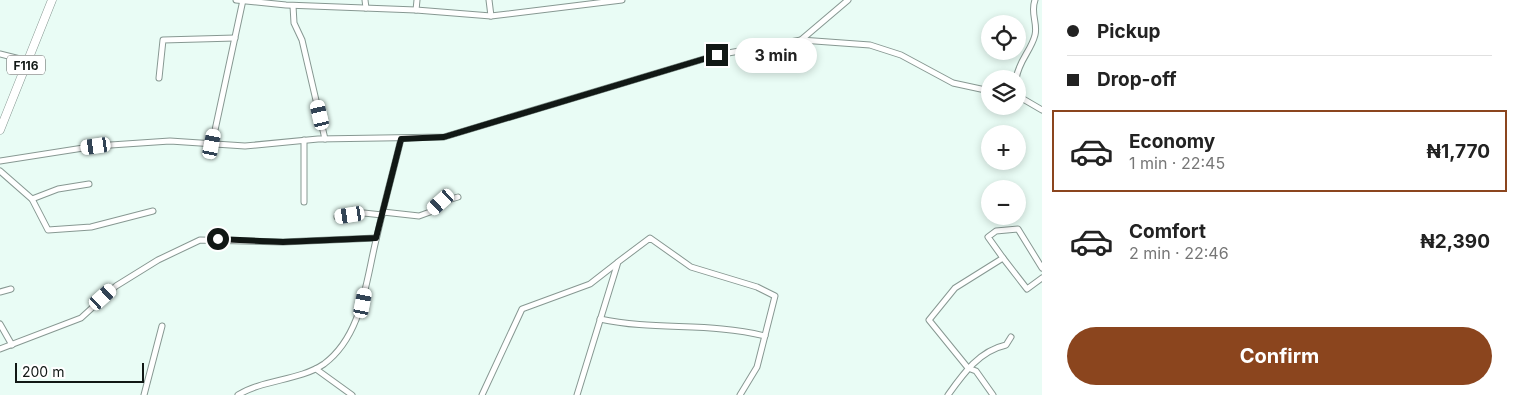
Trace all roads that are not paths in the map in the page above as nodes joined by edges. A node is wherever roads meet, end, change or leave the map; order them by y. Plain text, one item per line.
1 (52, 0) edge
2 (236, 0) edge
3 (242, 0) edge
4 (365, 0) edge
5 (417, 0) edge
6 (489, 0) edge
7 (622, 0) edge
8 (848, 0) edge
9 (1035, 0) edge
10 (293, 6) junction
11 (366, 8) junction
12 (416, 10) junction
13 (491, 16) junction
14 (235, 38) junction
15 (801, 40) junction
16 (0, 54) edge
17 (28, 61) junction
18 (1018, 70) edge
19 (159, 78) dead end
20 (981, 89) edge
21 (1026, 101) edge
22 (1042, 110) edge
23 (0, 130) edge
24 (325, 139) junction
25 (401, 139) junction
26 (304, 140) junction
27 (212, 144) junction
28 (0, 161) edge
29 (0, 172) edge
30 (89, 184) dead end
31 (458, 197) dead end
32 (32, 199) junction
33 (304, 202) dead end
34 (152, 211) dead end
35 (382, 213) junction
36 (337, 217) dead end
37 (376, 238) junction
38 (1003, 258) junction
39 (618, 262) junction
40 (1042, 268) edge
41 (1042, 278) edge
42 (11, 289) dead end
43 (0, 292) edge
44 (600, 319) junction
45 (0, 324) edge
46 (162, 326) dead end
47 (765, 336) junction
48 (1011, 337) dead end
49 (12, 345) junction
50 (0, 349) edge
51 (968, 368) junction
52 (316, 369) junction
53 (144, 395) edge
54 (238, 395) edge
55 (352, 395) edge
56 (482, 395) edge
57 (577, 395) edge
58 (740, 395) edge
59 (948, 395) edge
60 (993, 395) edge

1 - 17 main road, F116
2 - 3 street
3 - 10 street
3 - 14 street
4 - 11 street
5 - 12 street
6 - 13 street
7 - 13 street
8 - 15 street
9 - 18 street
10 - 11 street
10 - 24 street
11 - 12 street
12 - 13 street
14 - 19 street
14 - 27 street
15 - 20 street
15 - 25 street
16 - 17 street
17 - 23 main road, F116
21 - 22 street
24 - 25 street
24 - 26 street
25 - 35 street
26 - 27 street
26 - 33 street
27 - 28 street
29 - 32 street
30 - 32 street
31 - 35 street
32 - 34 street
35 - 36 street
35 - 37 street
37 - 49 street
37 - 52 street
38 - 40 street
38 - 41 street
38 - 51 street
39 - 44 street
39 - 47 street
39 - 56 street
42 - 43 street
44 - 47 street
44 - 57 street
45 - 49 street
46 - 53 street
47 - 58 street
48 - 51 street
49 - 50 street
51 - 59 street
51 - 60 street
52 - 54 street
52 - 55 street

